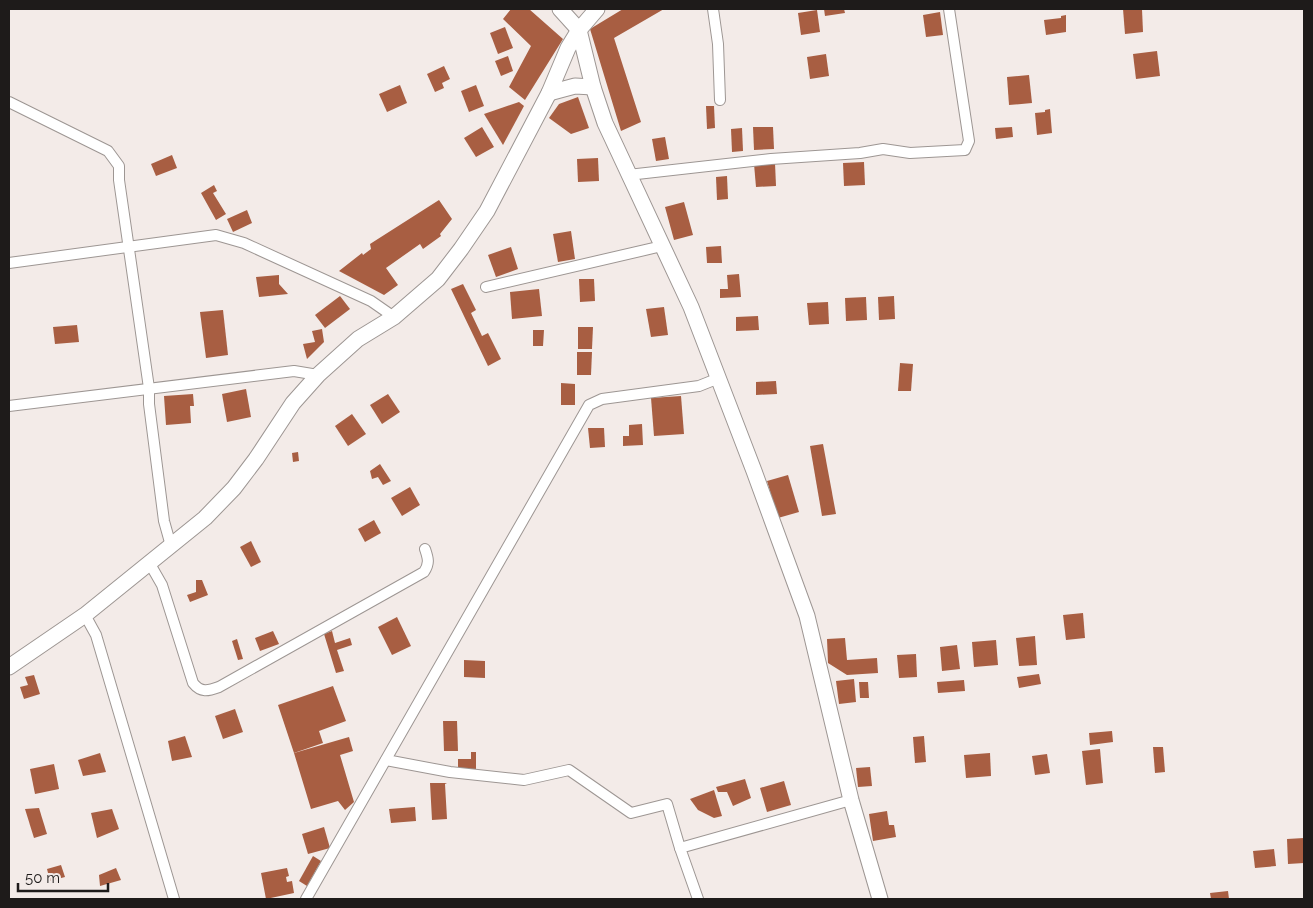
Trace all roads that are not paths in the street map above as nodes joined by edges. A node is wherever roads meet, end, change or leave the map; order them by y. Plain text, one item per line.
1 (560, 9) edge
2 (597, 9) edge
3 (714, 9) edge
4 (949, 9) edge
5 (578, 30) junction
6 (593, 87) junction
7 (549, 94) junction
8 (720, 100) dead end
9 (9, 102) edge
10 (628, 175) junction
11 (662, 246) junction
12 (129, 248) junction
13 (9, 263) edge
14 (486, 287) dead end
15 (394, 316) junction
16 (318, 375) junction
17 (719, 378) junction
18 (149, 388) junction
19 (9, 406) edge
20 (171, 546) junction
21 (425, 549) dead end
22 (150, 564) junction
23 (85, 615) junction
24 (9, 667) edge
25 (386, 760) junction
26 (851, 800) junction
27 (680, 848) junction
28 (174, 899) edge
29 (306, 899) edge
30 (698, 899) edge
31 (880, 899) edge

1 - 5 street
2 - 5 street
3 - 8 street
4 - 10 street
5 - 6 street
5 - 7 street
6 - 7 street
6 - 10 street
7 - 15 street
9 - 12 street
10 - 11 street
11 - 14 street
11 - 17 street
12 - 13 street
12 - 15 street
12 - 18 street
15 - 16 street
16 - 18 street
16 - 20 street
17 - 25 street
17 - 26 street
18 - 19 street
18 - 20 street
20 - 22 street
21 - 22 street
22 - 23 street
23 - 24 street
23 - 28 street
25 - 27 street
25 - 29 street
26 - 27 street
26 - 31 street
27 - 30 street

